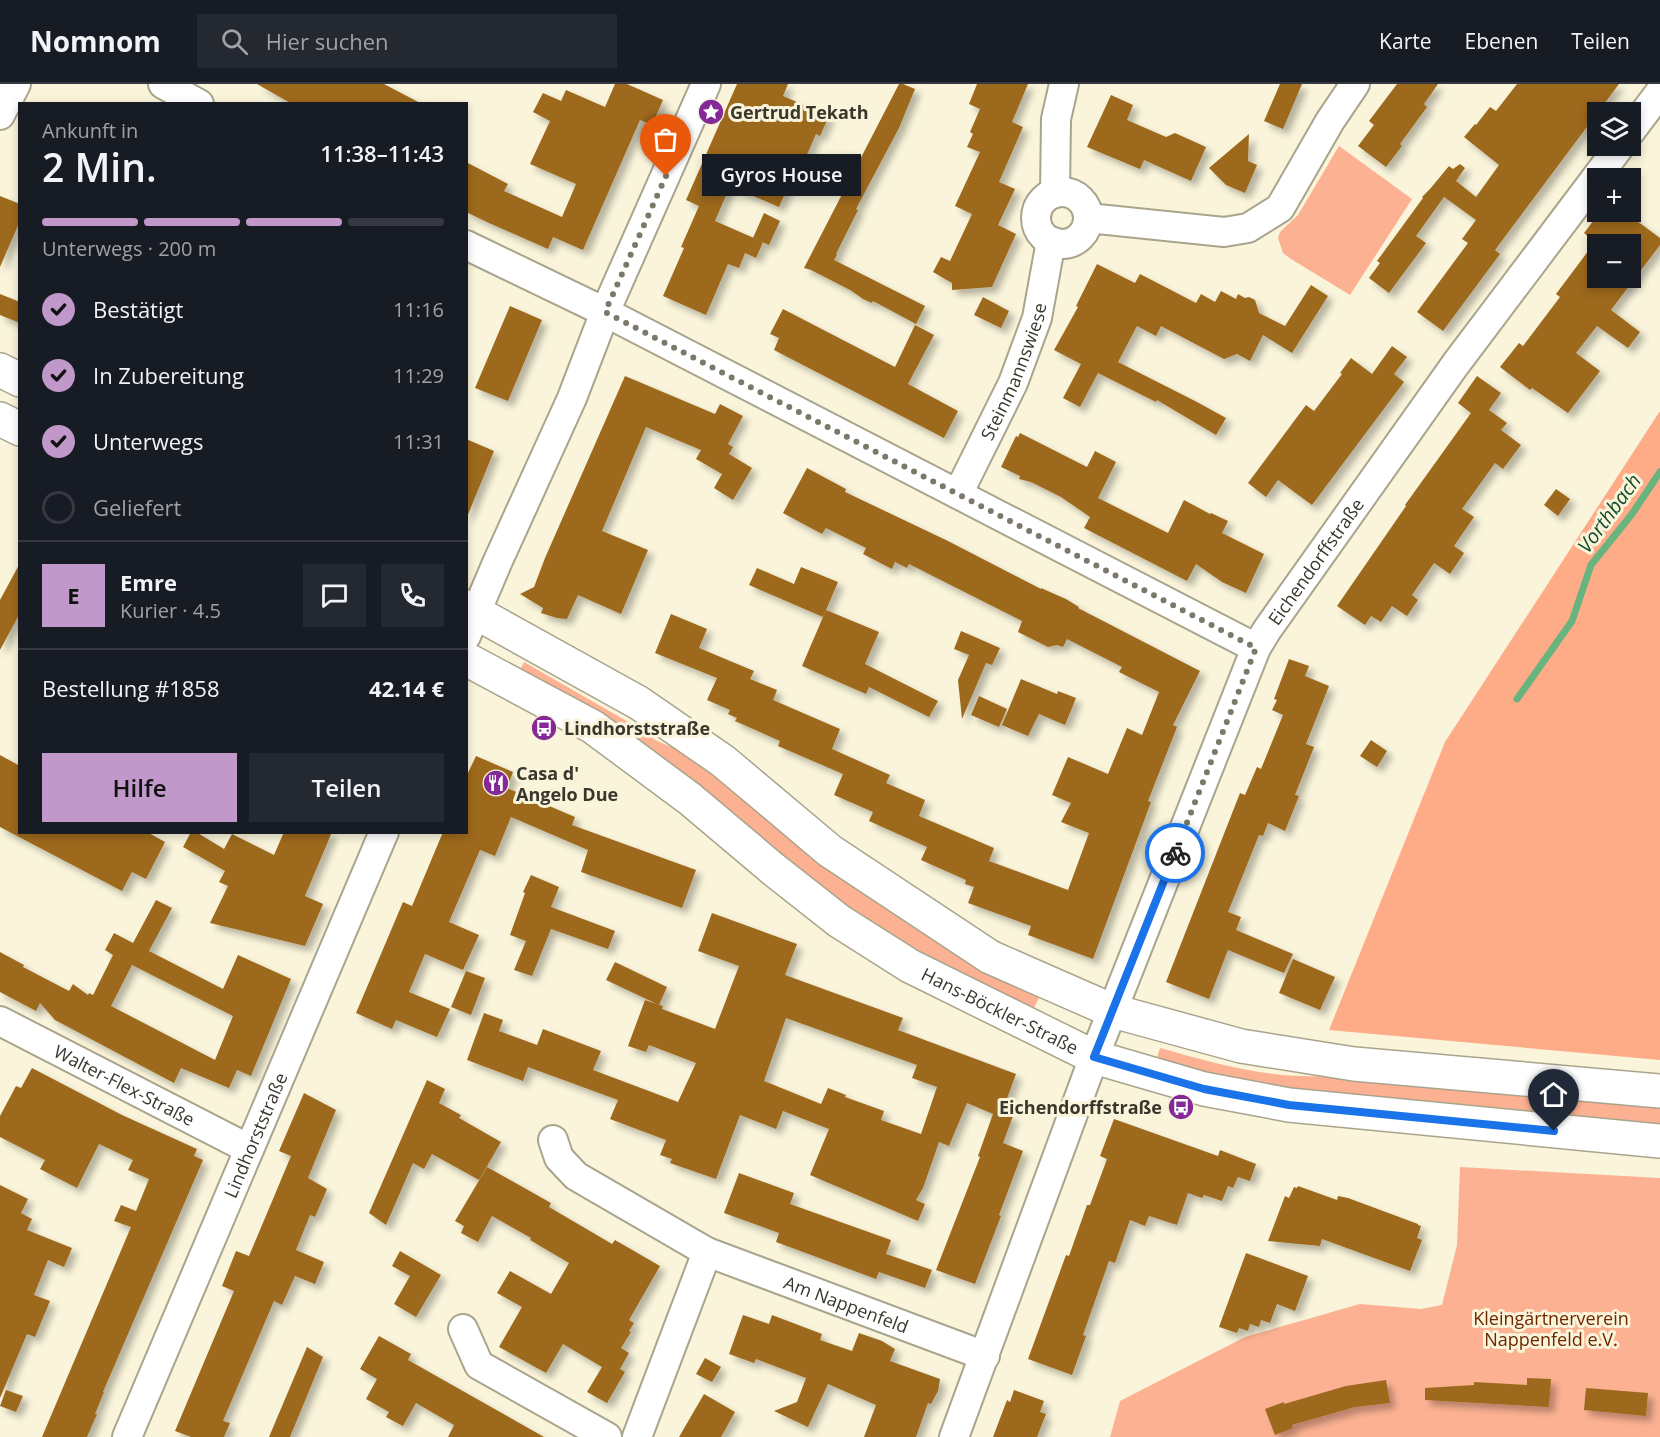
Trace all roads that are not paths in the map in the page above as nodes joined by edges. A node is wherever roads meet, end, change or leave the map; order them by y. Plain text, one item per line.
1 (16, 84) edge
2 (163, 84) edge
3 (706, 84) edge
4 (1064, 84) edge
5 (1355, 84) edge
6 (1660, 92) edge
7 (196, 102) edge
8 (0, 114) edge
9 (1641, 117) edge
10 (1612, 156) edge
11 (1055, 193) junction
12 (1088, 218) junction
13 (1054, 242) junction
14 (468, 246) edge
15 (605, 312) junction
16 (0, 370) edge
17 (18, 379) edge
18 (0, 419) edge
19 (18, 428) edge
20 (958, 494) junction
21 (469, 618) edge
22 (1256, 648) junction
23 (468, 660) edge
24 (383, 834) edge
25 (1113, 1011) junction
26 (0, 1021) edge
27 (1094, 1057) junction
28 (1660, 1091) edge
29 (553, 1140) dead end
30 (1660, 1141) edge
31 (249, 1149) junction
32 (707, 1252) junction
33 (463, 1329) dead end
34 (985, 1356) junction
35 (127, 1437) edge
36 (607, 1437) edge
37 (637, 1437) edge
38 (954, 1437) edge

1 - 8 street
2 - 7 street
3 - 15 street
4 - 11 street
5 - 12 street
6 - 9 street
10 - 22 street, Eichendorffstraße
11 - 12 street
11 - 13 street
12 - 13 street
13 - 20 street, Steinmannswiese
14 - 15 street
15 - 20 street
15 - 21 street
16 - 17 main road
18 - 19 main road
20 - 22 street
21 - 25 main road
22 - 25 street, Eichendorffstraße
23 - 27 main road, Hans-Böckler-Straße
24 - 31 street, Lindhorststraße
25 - 27 street, Eichendorffstraße
25 - 28 main road
26 - 31 street, Walter-Flex-Straße
27 - 30 main road, Hans-Böckler-Straße
27 - 34 street, Eichendorffstraße
29 - 32 street, Am Nappenfeld
31 - 35 street, Lindhorststraße
32 - 34 street, Am Nappenfeld
32 - 37 street
33 - 36 street
34 - 38 street, Eichendorffstraße

